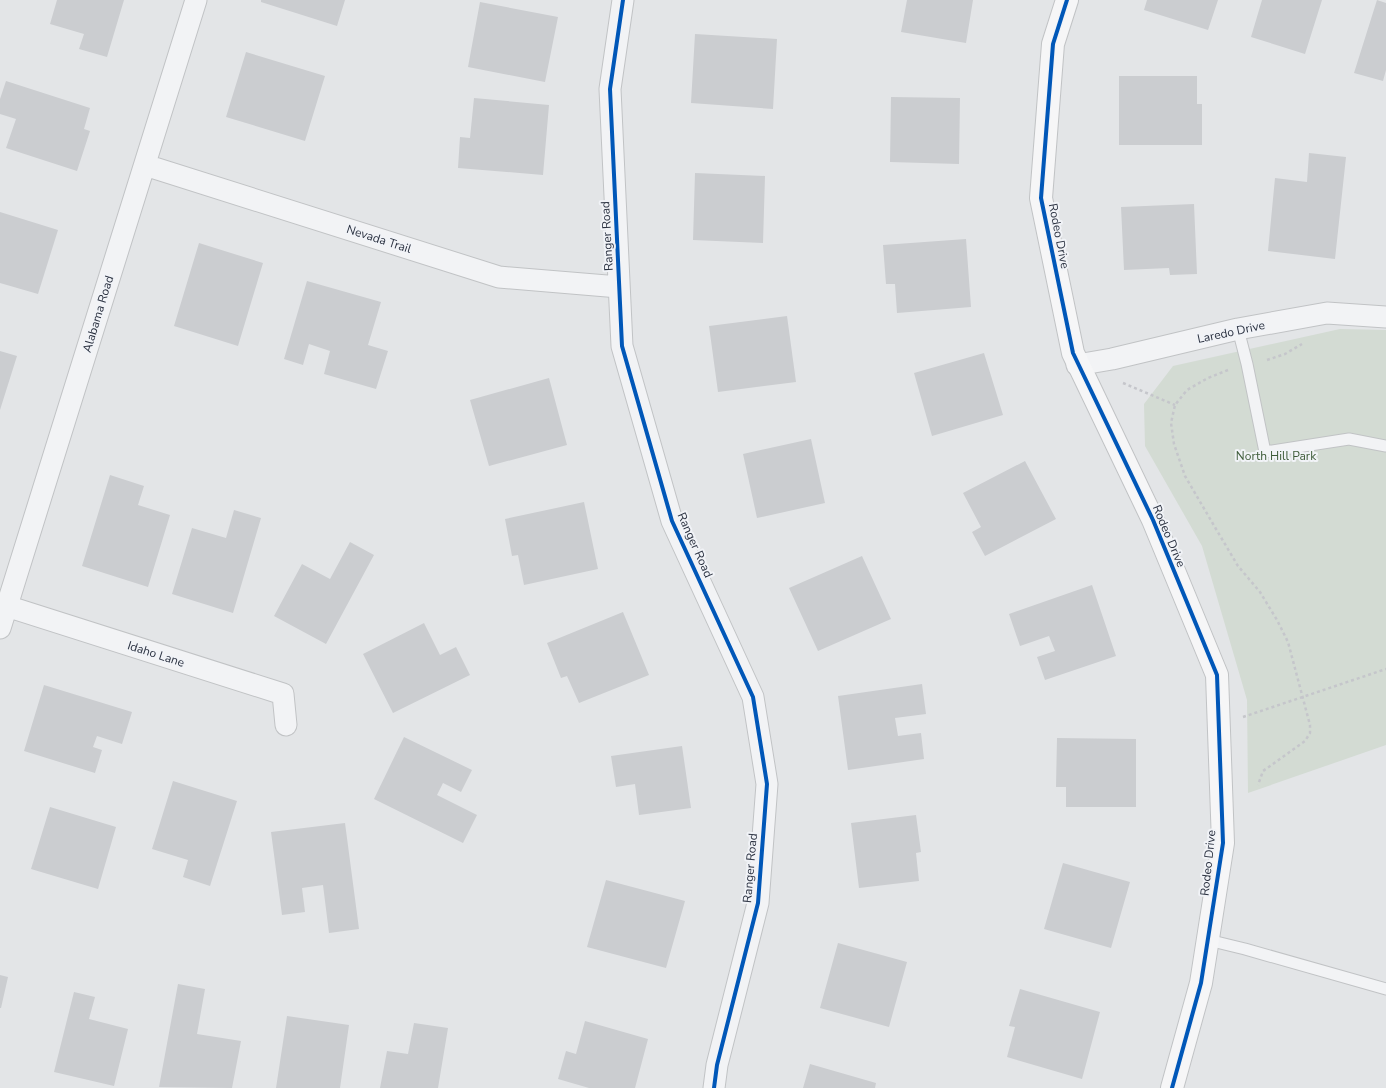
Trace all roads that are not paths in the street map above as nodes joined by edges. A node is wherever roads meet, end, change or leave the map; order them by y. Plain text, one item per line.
1 (196, 0) edge
2 (623, 0) edge
3 (1066, 0) edge
4 (145, 164) junction
5 (619, 287) junction
6 (1386, 317) edge
7 (1238, 329) junction
8 (1077, 365) junction
9 (1386, 446) edge
10 (3, 605) edge
11 (0, 628) edge
12 (286, 725) dead end
13 (1208, 940) junction
14 (1386, 990) edge
15 (714, 1088) edge
16 (1172, 1088) edge

1 - 4 street, Alabama Road
2 - 5 street, Ranger Road
3 - 8 street, Rodeo Drive
4 - 5 street, Nevada Trail
4 - 10 street, Alabama Road
5 - 15 street, Ranger Road
6 - 7 street, Laredo Drive
7 - 8 street, Laredo Drive
7 - 9 lane
8 - 13 street, Rodeo Drive
10 - 11 street, Alabama Road
10 - 12 street, Idaho Lane
13 - 14 lane
13 - 16 street, Rodeo Drive

